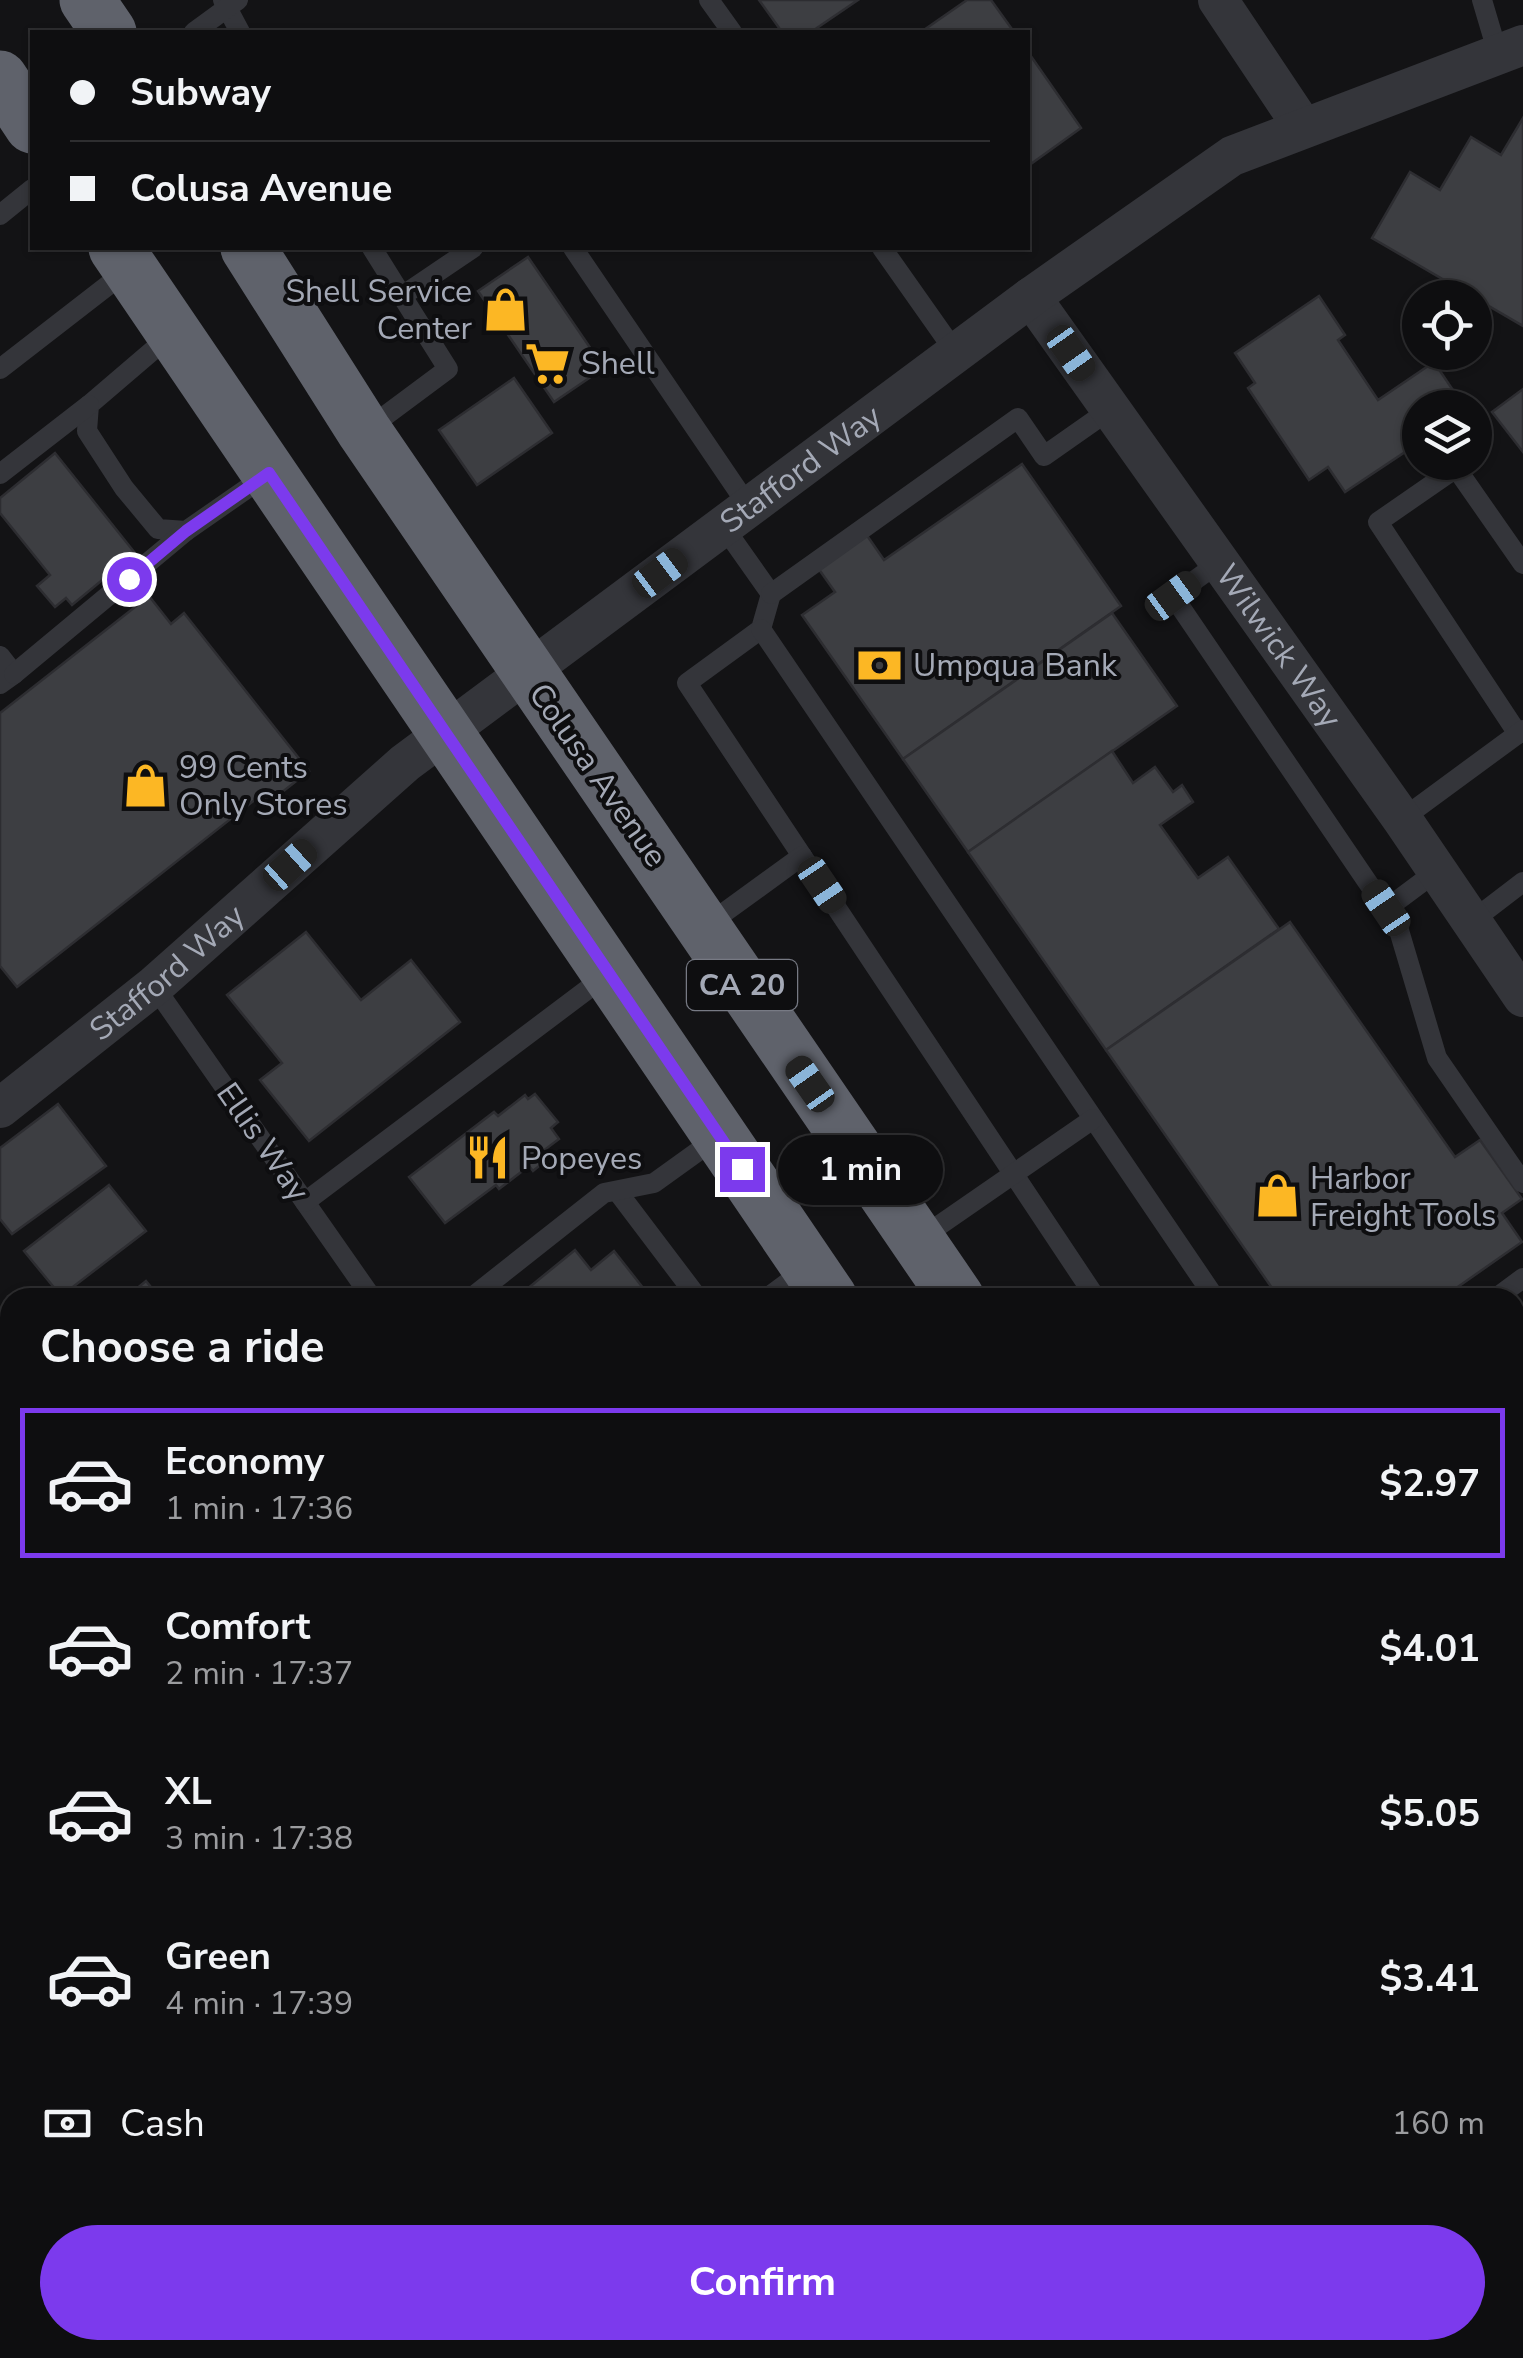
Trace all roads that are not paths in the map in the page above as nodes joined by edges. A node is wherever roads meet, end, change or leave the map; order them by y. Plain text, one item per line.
1 (87, 0) edge
2 (709, 0) edge
3 (1218, 0) edge
4 (1482, 0) edge
5 (230, 2) edge
6 (108, 30) edge
7 (196, 30) edge
8 (239, 30) edge
9 (731, 30) edge
10 (1510, 50) edge
11 (0, 78) edge
12 (30, 123) edge
13 (1304, 128) junction
14 (30, 190) edge
15 (0, 216) edge
16 (249, 250) edge
17 (373, 250) edge
18 (469, 250) edge
19 (574, 250) edge
20 (883, 250) edge
21 (123, 258) edge
22 (402, 296) junction
23 (1031, 297) junction
24 (174, 332) junction
25 (956, 353) junction
26 (0, 369) edge
27 (89, 405) junction
28 (1111, 409) junction
29 (364, 432) junction
30 (269, 473) junction
31 (0, 474) edge
32 (736, 517) junction
33 (186, 531) junction
34 (1220, 562) junction
35 (1523, 564) edge
36 (771, 594) junction
37 (761, 629) junction
38 (0, 656) edge
39 (527, 672) junction
40 (7, 679) edge
41 (447, 732) junction
42 (1520, 732) edge
43 (1402, 818) junction
44 (802, 856) junction
45 (1437, 871) junction
46 (1523, 882) edge
47 (1386, 908) junction
48 (1472, 921) junction
49 (703, 928) junction
50 (610, 973) junction
51 (154, 986) junction
52 (1523, 996) edge
53 (2, 1104) edge
54 (1093, 1119) junction
55 (720, 1136) junction
56 (1014, 1174) junction
57 (1523, 1183) edge
58 (617, 1191) junction
59 (305, 1202) junction
60 (918, 1240) junction
61 (802, 1287) edge
62 (365, 1288) edge
63 (483, 1288) edge
64 (690, 1288) edge
65 (951, 1288) edge
66 (1089, 1288) edge
67 (1208, 1288) edge

1 - 6 highway
2 - 9 lane
3 - 13 street
4 - 10 lane
5 - 7 lane
5 - 8 lane
10 - 13 street, Stafford Way
11 - 12 highway
13 - 23 street, Stafford Way
14 - 15 lane
16 - 29 highway, Colusa Avenue / CA 20
17 - 22 lane
18 - 22 lane
19 - 32 lane
20 - 25 lane
21 - 24 highway, CA 20
21 - 26 lane
22 - 29 lane
23 - 25 street, Stafford Way
23 - 28 street, Wilwick Way
24 - 27 lane
24 - 30 highway, CA 20
25 - 32 street, Stafford Way
27 - 31 lane
27 - 33 lane
28 - 34 street, Wilwick Way
28 - 36 lane
29 - 39 highway, Colusa Avenue / CA 20
30 - 33 lane
30 - 41 highway, CA 20
32 - 36 lane
32 - 39 street, Stafford Way
33 - 40 lane
34 - 43 street, Wilwick Way
34 - 47 lane
35 - 42 lane
36 - 37 lane
37 - 44 lane
37 - 54 lane
38 - 40 lane
39 - 41 street, Stafford Way
39 - 49 highway, Colusa Avenue / CA 20
41 - 50 highway, CA 20
41 - 51 street, Stafford Way
42 - 43 lane
43 - 45 street, Wilwick Way
44 - 49 lane
44 - 56 lane
45 - 47 lane
45 - 48 street, Wilwick Way
46 - 48 lane
47 - 57 lane
48 - 52 street, Wilwick Way
49 - 60 highway, Colusa Avenue / CA 20
50 - 55 highway, CA 20
50 - 59 lane
51 - 53 street, Stafford Way
51 - 59 lane, Ellis Way
54 - 56 lane
54 - 67 lane
55 - 58 lane
55 - 61 highway, CA 20
56 - 60 lane
56 - 66 lane
58 - 63 lane
58 - 64 lane
59 - 62 lane, Ellis Way
60 - 65 highway, Colusa Avenue / CA 20

